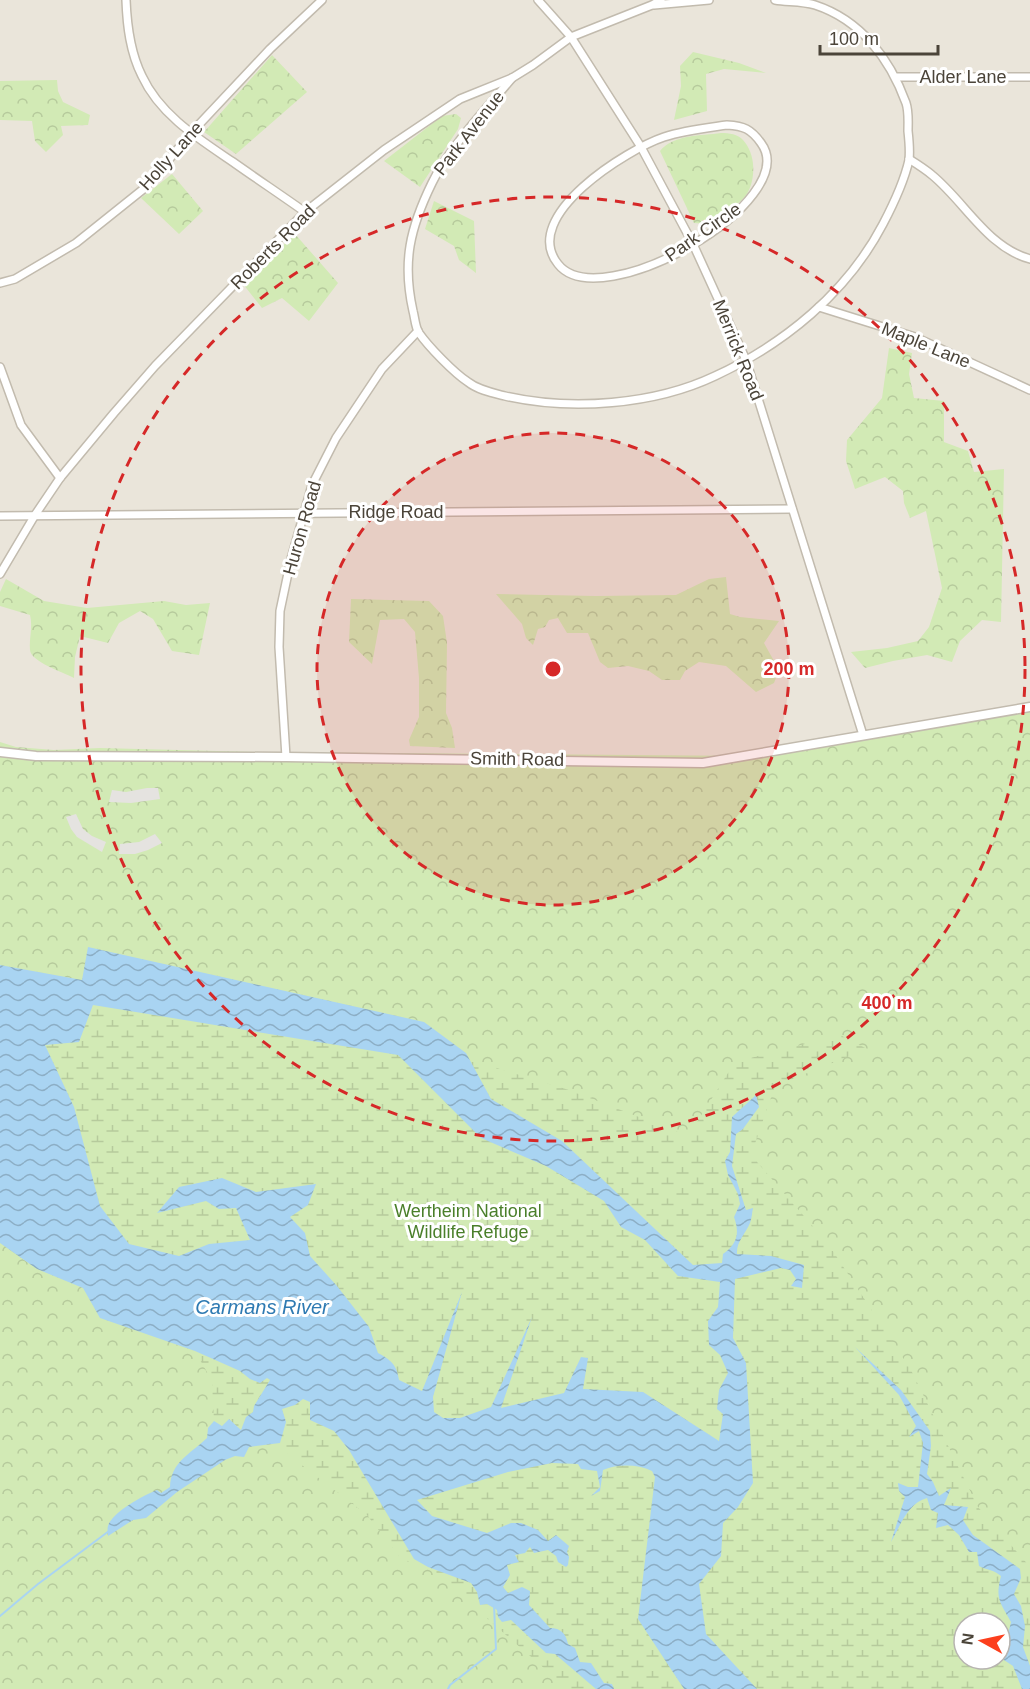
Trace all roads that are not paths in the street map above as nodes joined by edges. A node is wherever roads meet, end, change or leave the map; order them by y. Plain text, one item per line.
1 (126, 0) edge
2 (322, 0) edge
3 (538, 0) edge
4 (660, 0) edge
5 (709, 0) edge
6 (775, 0) edge
7 (652, 5) junction
8 (571, 37) junction
9 (897, 77) junction
10 (1030, 77) edge
11 (512, 78) junction
12 (191, 133) junction
13 (641, 147) junction
14 (909, 159) junction
15 (305, 212) junction
16 (693, 243) junction
17 (1030, 260) edge
18 (0, 284) edge
19 (819, 307) junction
20 (418, 331) junction
21 (746, 360) junction
22 (0, 368) edge
23 (1030, 390) edge
24 (60, 478) junction
25 (792, 509) junction
26 (304, 513) junction
27 (35, 515) junction
28 (0, 516) edge
29 (0, 574) edge
30 (1030, 707) edge
31 (863, 735) junction
32 (0, 752) edge
33 (286, 757) junction

1 - 12 street
2 - 12 street, Holly Lane
3 - 8 street, Merrick Road
4 - 7 street, Roberts Road
5 - 7 street
6 - 9 street
7 - 8 street, Roberts Road
8 - 11 street, Roberts Road
8 - 13 street, Merrick Road
9 - 10 street, Alder Lane
9 - 14 street
11 - 15 street, Roberts Road
11 - 20 street, Park Avenue
12 - 15 street
12 - 18 street, Holly Lane
13 - 16 street, Merrick Road
13 - 16 street, Park Circle
13 - 16 street, Park Circle
14 - 17 street
14 - 19 street
15 - 24 street, Roberts Road
16 - 21 street, Merrick Road
19 - 21 street
19 - 23 street, Maple Lane
20 - 21 street
20 - 26 street, Huron Road
21 - 25 street, Merrick Road
22 - 24 street
24 - 27 street, Roberts Road
25 - 26 street, Ridge Road
25 - 31 street, Merrick Road
26 - 27 street, Ridge Road
26 - 33 street, Huron Road
27 - 28 street, Ridge Road
27 - 29 street, Roberts Road
30 - 31 street, Smith Road
31 - 33 street, Smith Road
32 - 33 street, Smith Road

